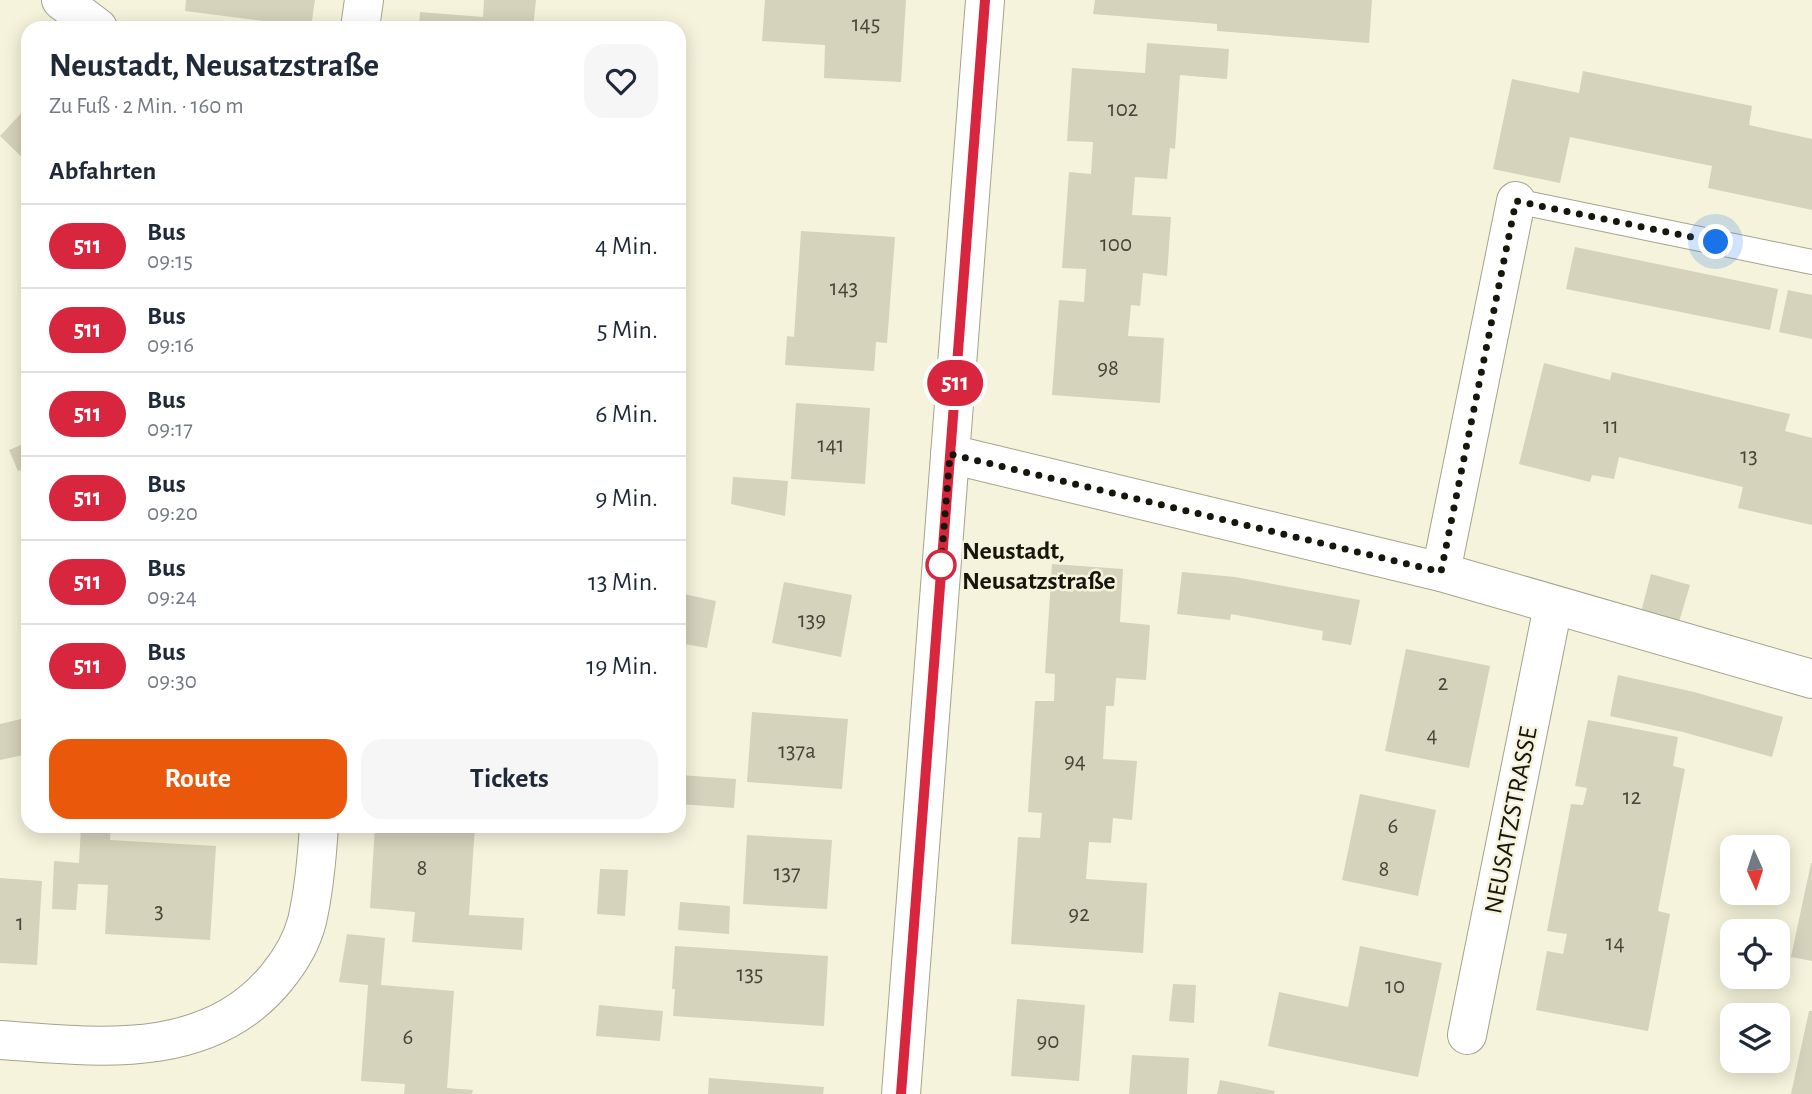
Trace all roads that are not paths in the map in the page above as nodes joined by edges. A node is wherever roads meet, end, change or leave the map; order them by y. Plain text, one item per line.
1 (61, 0) edge
2 (364, 0) edge
3 (985, 0) edge
4 (88, 21) edge
5 (361, 21) edge
6 (1516, 201) joint
7 (1812, 262) edge
8 (950, 454) junction
9 (1441, 572) junction
10 (1553, 606) junction
11 (1812, 679) edge
12 (318, 833) edge
13 (1466, 1034) dead end
14 (0, 1040) edge
15 (901, 1094) edge

1 - 4 street
2 - 5 street
3 - 8 street
6 - 7 lane
6 - 9 street
8 - 9 street
8 - 15 street
9 - 10 street
10 - 11 street
10 - 13 street, NEUSATZSTRASSE
12 - 14 street

